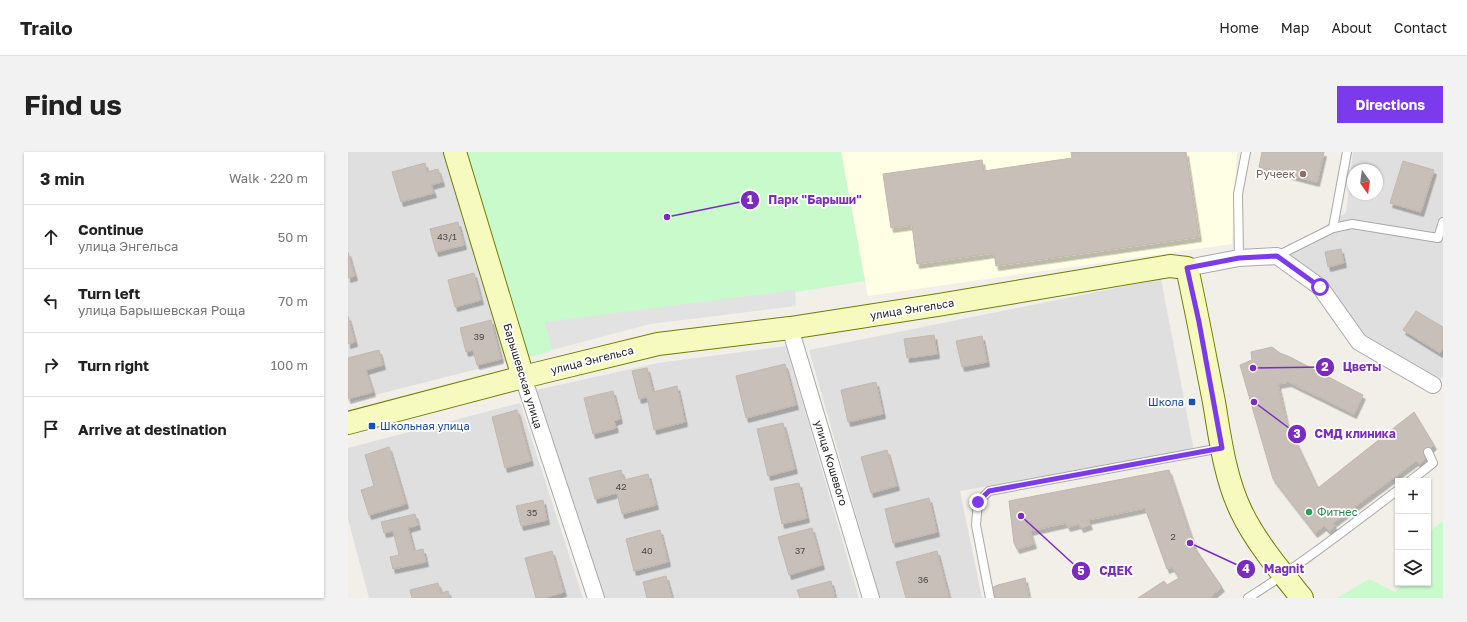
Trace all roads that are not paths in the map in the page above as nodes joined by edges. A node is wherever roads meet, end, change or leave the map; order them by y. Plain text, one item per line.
1 (455, 152) edge
2 (1246, 152) edge
3 (1347, 152) edge
4 (1443, 222) edge
5 (1333, 228) junction
6 (1277, 256) junction
7 (1239, 258) junction
8 (1187, 268) junction
9 (790, 328) junction
10 (523, 377) junction
11 (1433, 385) dead end
12 (348, 423) edge
13 (1222, 448) junction
14 (1428, 452) dead end
15 (1414, 478) edge
16 (1395, 492) edge
17 (1283, 574) junction
18 (596, 598) edge
19 (871, 598) edge
20 (990, 598) edge
21 (1248, 598) edge
22 (1302, 598) edge

1 - 10 street, Барышевская улица
2 - 7 lane
3 - 5 lane
4 - 5 lane
5 - 6 lane
6 - 7 street, улица Энгельса
6 - 11 street
7 - 8 street, улица Энгельса
8 - 9 street, улица Энгельса
8 - 13 street
9 - 10 street, улица Энгельса
9 - 19 street, улица Кошевого
10 - 12 street, улица Энгельса
10 - 18 street, Барышевская улица
13 - 17 street
13 - 20 lane
14 - 15 lane
16 - 17 lane
17 - 21 lane
17 - 22 street

